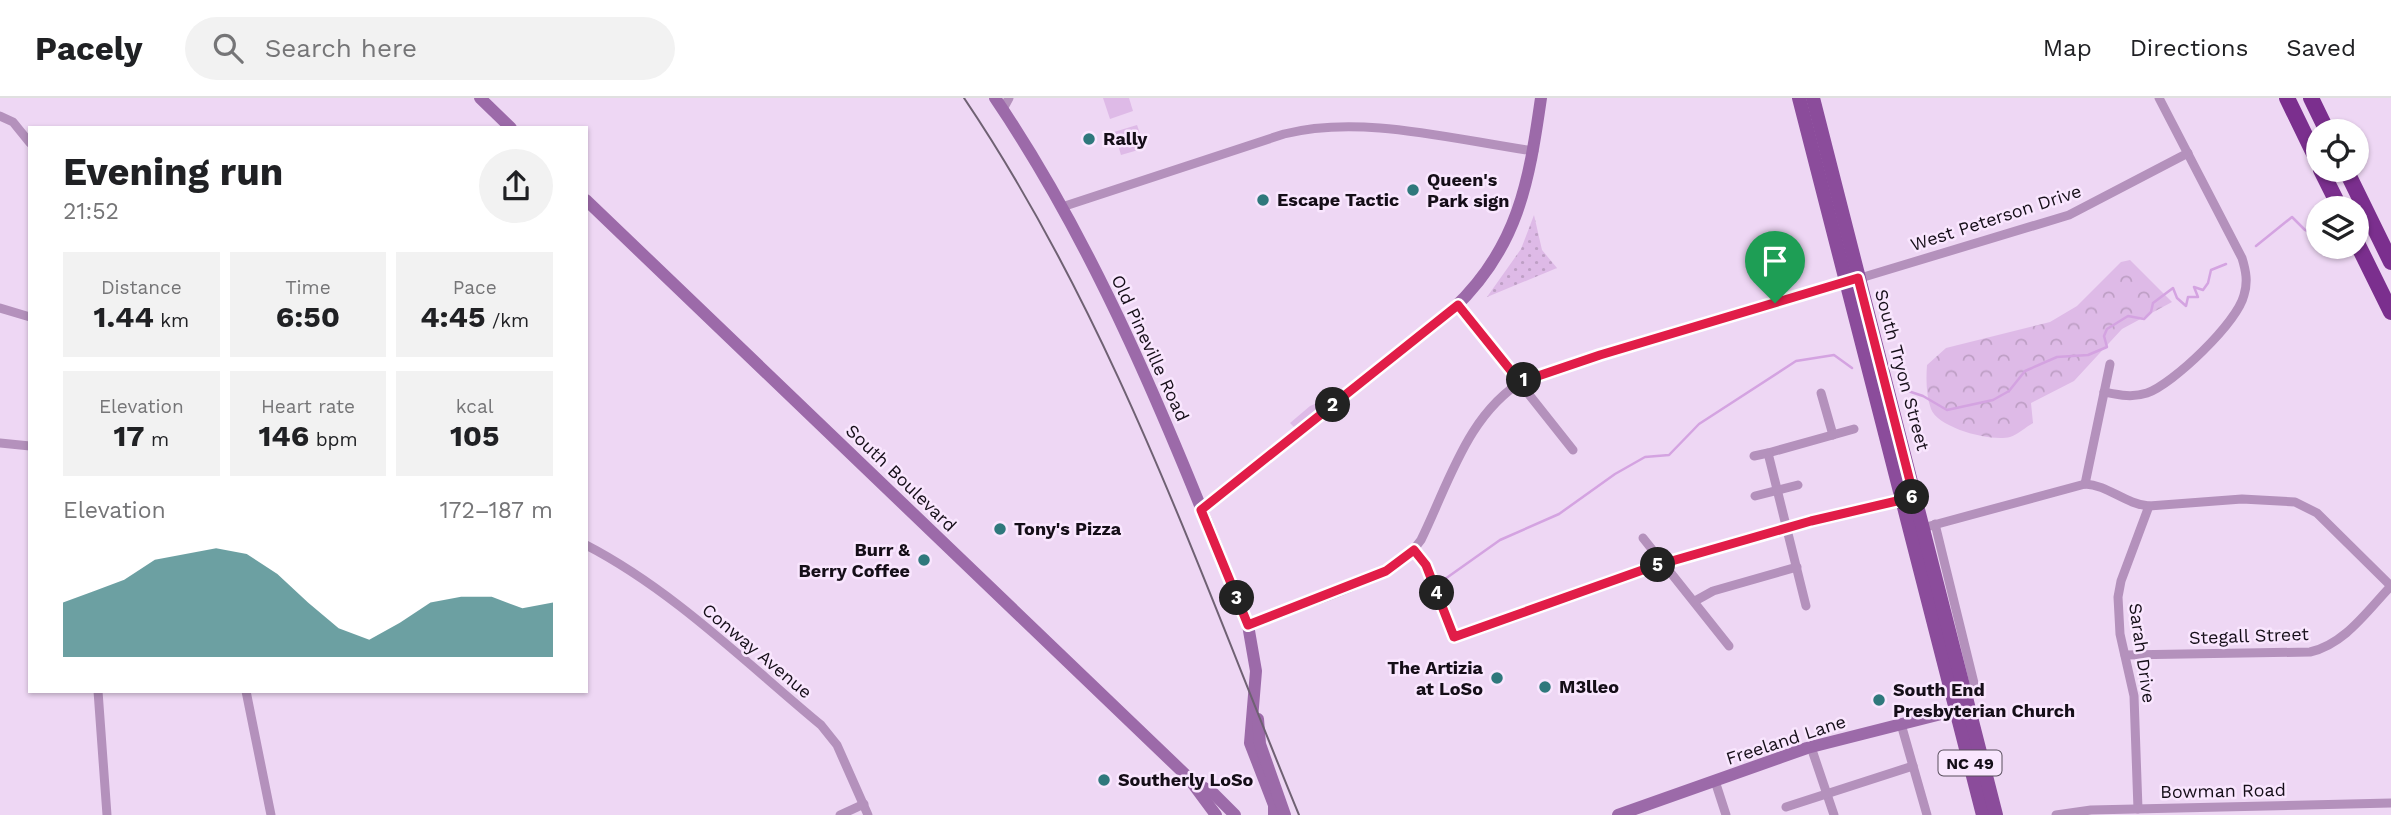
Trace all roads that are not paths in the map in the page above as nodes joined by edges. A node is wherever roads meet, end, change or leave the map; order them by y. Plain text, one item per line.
1 (480, 98) edge
2 (1541, 98) edge
3 (1799, 98) edge
4 (1813, 98) edge
5 (2159, 98) edge
6 (2287, 98) edge
7 (2311, 98) edge
8 (1002, 102) edge
9 (0, 116) edge
10 (2321, 119) edge
11 (509, 126) edge
12 (2306, 137) edge
13 (28, 141) edge
14 (1534, 151) junction
15 (2188, 153) junction
16 (2352, 182) edge
17 (588, 202) edge
18 (1062, 207) junction
19 (2365, 259) edge
20 (2391, 262) edge
21 (1852, 280) junction
22 (1458, 305) junction
23 (0, 308) edge
24 (2391, 312) edge
25 (28, 316) edge
26 (2110, 364) dead end
27 (1520, 382) junction
28 (2104, 392) junction
29 (1821, 393) dead end
30 (1854, 429) dead end
31 (1833, 435) junction
32 (0, 443) edge
33 (28, 446) edge
34 (1573, 450) dead end
35 (1768, 453) junction
36 (1754, 456) dead end
37 (2085, 484) junction
38 (1798, 485) dead end
39 (1778, 490) junction
40 (1755, 496) dead end
41 (1908, 498) junction
42 (2149, 506) junction
43 (1201, 510) junction
44 (1922, 527) junction
45 (1787, 528) junction
46 (1643, 538) dead end
47 (588, 546) edge
48 (1414, 550) junction
49 (1665, 563) junction
50 (1797, 567) junction
51 (2391, 586) edge
52 (1695, 601) junction
53 (1806, 606) dead end
54 (1248, 625) junction
55 (1729, 646) dead end
56 (2125, 655) junction
57 (1974, 683) dead end
58 (98, 693) edge
59 (246, 693) edge
60 (1962, 709) junction
61 (1901, 724) junction
62 (1811, 747) junction
63 (1913, 766) junction
64 (1191, 780) junction
65 (1715, 781) junction
66 (1827, 793) junction
67 (2391, 803) edge
68 (864, 804) junction
69 (1786, 807) dead end
70 (2138, 809) junction
71 (107, 815) edge
72 (271, 815) edge
73 (841, 815) edge
74 (868, 815) edge
75 (1216, 815) edge
76 (1235, 815) edge
77 (1274, 815) edge
78 (1285, 815) edge
79 (1618, 815) edge
80 (1726, 815) edge
81 (1834, 815) edge
82 (1927, 815) edge
83 (1983, 815) edge
84 (1996, 815) edge
85 (2056, 815) edge

1 - 11 street
2 - 14 street
3 - 21 main road, South Tryon Street / NC 49
4 - 21 main road, South Tryon Street / NC 49
5 - 15 street
6 - 12 highway
7 - 10 highway
8 - 18 street, Old Pineville Road
9 - 13 street
14 - 18 street
14 - 22 street
15 - 21 street, West Peterson Drive
15 - 28 street
16 - 20 highway
17 - 64 street, South Boulevard
18 - 43 street, Old Pineville Road
19 - 24 highway
21 - 27 street, West Peterson Drive
21 - 41 main road, South Tryon Street / NC 49
22 - 27 street
22 - 43 street
23 - 25 street
26 - 28 street
27 - 34 street
27 - 48 street
28 - 37 street
29 - 31 street
30 - 31 street
31 - 35 street
32 - 33 street
35 - 36 street
35 - 39 street
37 - 42 street
37 - 44 street
38 - 39 street
39 - 40 street
39 - 45 street
41 - 44 main road, South Tryon Street / NC 49
41 - 45 street
42 - 51 street
42 - 56 street, Sarah Drive
43 - 54 street, Old Pineville Road
44 - 57 street
44 - 60 main road, South Tryon Street / NC 49
45 - 49 street
45 - 50 street
46 - 49 street
47 - 68 street, Conway Avenue
48 - 49 street
48 - 54 street
49 - 52 street
50 - 52 street
50 - 53 street
51 - 56 street, Stegall Street
52 - 55 street
54 - 77 street, Old Pineville Road
54 - 78 street, Old Pineville Road
56 - 70 street, Sarah Drive
58 - 71 street
59 - 72 street
60 - 61 street, Freeland Lane
60 - 83 main road, South Tryon Street / NC 49
60 - 84 main road, South Tryon Street / NC 49
61 - 62 street, Freeland Lane
61 - 63 street
62 - 65 street, Freeland Lane
62 - 66 street
63 - 66 street
63 - 82 street
64 - 75 street, South Boulevard
64 - 76 street, South Boulevard
65 - 79 street, Freeland Lane
65 - 80 street
66 - 69 street
66 - 81 street
67 - 70 street, Bowman Road
68 - 73 street
68 - 74 street, Conway Avenue
70 - 85 street, Bowman Road

